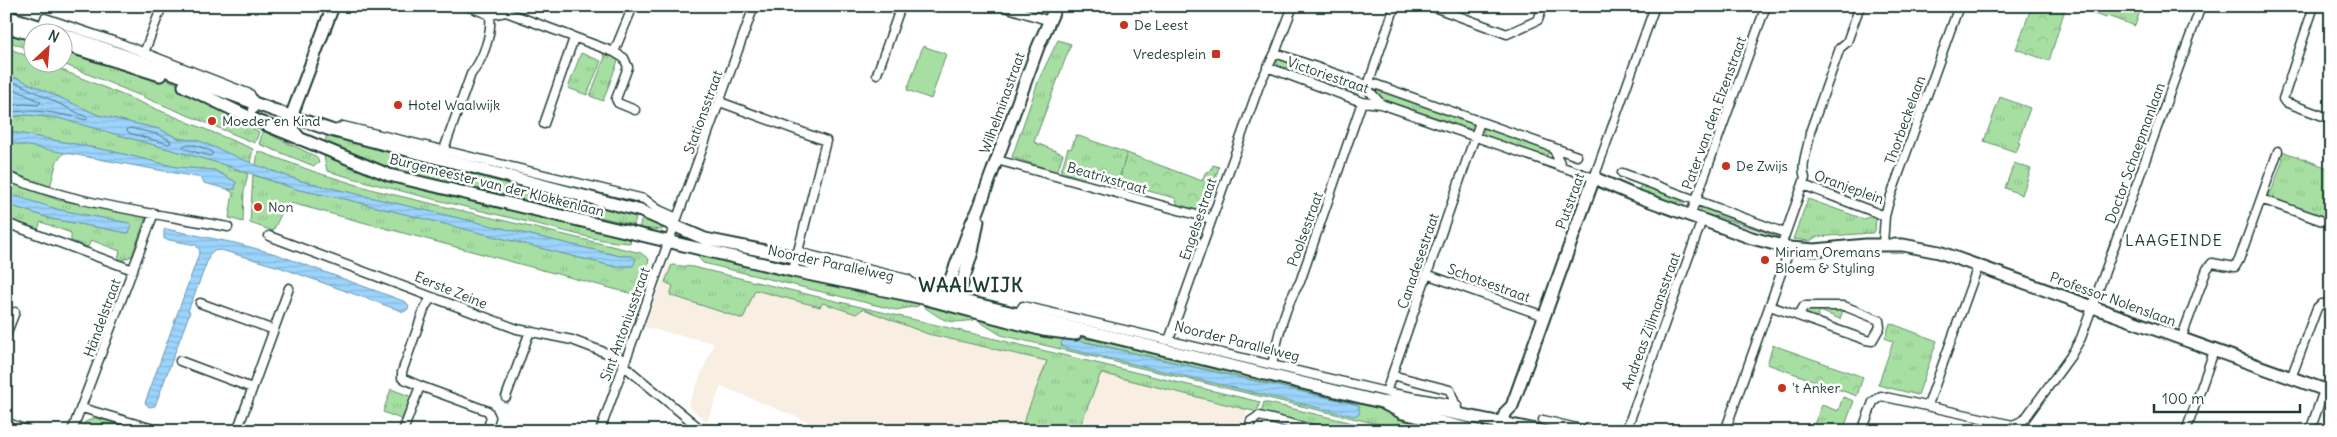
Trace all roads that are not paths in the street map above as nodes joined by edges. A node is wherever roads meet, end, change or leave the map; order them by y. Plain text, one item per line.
1 (162, 6) edge
2 (333, 6) edge
3 (467, 6) edge
4 (633, 6) edge
5 (754, 6) edge
6 (901, 6) edge
7 (1002, 6) edge
8 (1056, 6) edge
9 (1293, 6) edge
10 (1395, 6) edge
11 (1431, 6) edge
12 (1543, 6) edge
13 (1655, 6) edge
14 (1766, 6) edge
15 (1860, 6) edge
16 (1959, 6) edge
17 (2201, 6) edge
18 (2314, 6) edge
19 (1445, 9) edge
20 (490, 15) junction
21 (6, 16) edge
22 (1050, 21) junction
23 (44, 22) edge
24 (57, 22) edge
25 (22, 24) edge
26 (6, 27) edge
27 (72, 27) edge
28 (22, 29) edge
29 (72, 37) edge
30 (574, 38) junction
31 (72, 47) edge
32 (614, 52) junction
33 (1275, 52) junction
34 (144, 53) junction
35 (1267, 67) junction
36 (877, 74) dead end
37 (1366, 83) junction
38 (184, 86) junction
39 (720, 102) junction
40 (1362, 102) junction
41 (1381, 104) junction
42 (254, 107) junction
43 (635, 110) dead end
44 (291, 117) junction
45 (2331, 119) edge
46 (1480, 122) junction
47 (544, 124) dead end
48 (334, 131) junction
49 (1475, 138) junction
50 (301, 140) junction
51 (1554, 148) junction
52 (2278, 151) dead end
53 (443, 152) junction
54 (1577, 156) dead end
55 (997, 160) junction
56 (1562, 167) junction
57 (1622, 173) dead end
58 (6, 176) edge
59 (1594, 178) junction
60 (1637, 179) junction
61 (1803, 185) junction
62 (1631, 194) junction
63 (1696, 200) junction
64 (2261, 200) junction
65 (978, 211) junction
66 (154, 213) junction
67 (1885, 216) junction
68 (1696, 218) junction
69 (1211, 220) junction
70 (676, 222) junction
71 (6, 223) edge
72 (2331, 224) edge
73 (228, 227) dead end
74 (1785, 233) junction
75 (269, 236) dead end
76 (668, 242) junction
77 (1883, 244) junction
78 (1785, 247) junction
79 (796, 255) junction
80 (1978, 266) junction
81 (133, 270) junction
82 (793, 271) junction
83 (1426, 274) junction
84 (289, 288) dead end
85 (435, 298) junction
86 (943, 300) junction
87 (200, 303) dead end
88 (956, 303) junction
89 (2331, 304) edge
90 (1770, 306) junction
91 (2092, 307) junction
92 (15, 312) dead end
93 (1017, 315) junction
94 (1544, 316) junction
95 (1798, 316) junction
96 (274, 330) junction
97 (530, 331) junction
98 (6, 335) edge
99 (1104, 336) junction
100 (2181, 339) junction
101 (1169, 340) junction
102 (2214, 351) junction
103 (180, 361) dead end
104 (624, 362) junction
105 (1272, 365) junction
106 (1392, 375) junction
107 (2290, 378) junction
108 (420, 386) junction
109 (252, 388) junction
110 (2327, 391) edge
111 (506, 397) dead end
112 (1384, 397) junction
113 (1928, 405) junction
114 (1512, 406) junction
115 (82, 408) junction
116 (1456, 415) junction
117 (6, 422) edge
118 (1542, 425) edge
119 (1500, 427) edge
120 (1558, 427) edge
121 (1512, 428) edge
122 (1314, 430) edge
123 (29, 431) edge
124 (72, 431) edge
125 (160, 431) edge
126 (236, 431) edge
127 (404, 431) edge
128 (486, 431) edge
129 (600, 431) edge
130 (703, 431) edge
131 (1248, 431) edge
132 (1478, 431) edge
133 (1589, 431) edge
134 (1626, 431) edge
135 (1725, 431) edge
136 (1862, 431) edge
137 (2186, 431) edge
138 (2310, 431) edge

1 - 34 street
2 - 44 main road
3 - 20 street
4 - 32 street
5 - 39 street, Stationsstraat
6 - 36 street
7 - 22 street
8 - 22 main road, Wilhelminastraat
9 - 33 street
10 - 37 street
11 - 19 street
12 - 19 street
13 - 59 street, Putstraat
14 - 63 street, Pater van den Elzenstraat
15 - 61 street
16 - 67 street, Thorbeckelaan
17 - 91 street, Doctor Schaepmanlaan
18 - 45 street
20 - 30 street
20 - 53 street
21 - 25 main road, Burgemeester van der Klokkenlaan
22 - 55 main road, Wilhelminastraat
23 - 24 street, Burgemeester van der Klokkenlaan
26 - 28 main road, Burgemeester van der Klokkenlaan
27 - 34 street, Burgemeester van der Klokkenlaan
29 - 42 main road, Burgemeester van der Klokkenlaan
30 - 32 street
30 - 47 street
31 - 38 main road, Burgemeester van der Klokkenlaan
32 - 43 street
33 - 35 street
33 - 37 street, Victoriestraat
34 - 42 street, Burgemeester van der Klokkenlaan
35 - 40 street, Victoriestraat
35 - 69 street, Engelsestraat
37 - 41 street, Victoriestraat
37 - 46 street, Victoriestraat
38 - 42 main road, Burgemeester van der Klokkenlaan
38 - 50 main road, Burgemeester van der Klokkenlaan
39 - 70 street, Stationsstraat
39 - 79 street
40 - 41 street, Victoriestraat
40 - 105 street, Poolsestraat
41 - 49 street, Victoriestraat
42 - 44 main road, Burgemeester van der Klokkenlaan
44 - 48 main road, Burgemeester van der Klokkenlaan
44 - 50 main road
46 - 49 street
46 - 51 street, Victoriestraat
48 - 53 street, Burgemeester van der Klokkenlaan
48 - 70 main road, Burgemeester van der Klokkenlaan
49 - 56 street, Victoriestraat
49 - 83 street, Canadesestraat
50 - 76 main road, Burgemeester van der Klokkenlaan
51 - 54 street, Victoriestraat
51 - 56 street
52 - 64 street
53 - 70 street, Burgemeester van der Klokkenlaan
55 - 65 main road, Wilhelminastraat
55 - 69 street, Beatrixstraat
56 - 59 street, Victoriestraat
57 - 60 street
58 - 66 street
59 - 62 main road
59 - 94 main road, Putstraat
60 - 62 street
60 - 63 street
61 - 67 street, Oranjeplein
61 - 74 street
62 - 68 main road
63 - 68 street, Pater van den Elzenstraat
63 - 74 street
64 - 72 street
64 - 100 street
65 - 86 main road, Wilhelminastraat
65 - 88 main road, Wilhelminastraat
66 - 73 street
66 - 81 street, Händelstraat
67 - 77 street, Thorbeckelaan
68 - 78 main road
68 - 134 street, Andreas Zijlmansstraat
69 - 101 street, Engelsestraat
70 - 76 street, Sint Antoniusstraat
70 - 79 main road, Noorder Parallelweg
71 - 81 street
74 - 78 street
75 - 85 street, Eerste Zeine
76 - 82 main road, Noorder Parallelweg
76 - 104 street, Sint Antoniusstraat
77 - 78 main road
77 - 80 main road, Professor Nolenslaan
78 - 90 street
79 - 82 street
79 - 86 main road, Noorder Parallelweg
80 - 91 main road, Professor Nolenslaan
80 - 113 street
81 - 115 street, Händelstraat
82 - 86 main road, Noorder Parallelweg
83 - 94 street, Schotsestraat
83 - 106 street, Canadesestraat
84 - 96 street
85 - 97 street, Eerste Zeine
85 - 108 street
86 - 88 main road, Noorder Parallelweg
87 - 96 street
88 - 93 main road, Noorder Parallelweg
88 - 99 main road, Noorder Parallelweg
89 - 107 street
90 - 95 street
90 - 135 street
91 - 100 main road, Professor Nolenslaan
91 - 113 street, Doctor Schaepmanlaan
92 - 98 street
93 - 99 main road, Noorder Parallelweg
93 - 101 street, Noorder Parallelweg
94 - 114 main road, Putstraat
95 - 95 street
96 - 109 street
97 - 104 street, Eerste Zeine
97 - 111 street
99 - 112 main road, Noorder Parallelweg
100 - 102 main road, Professor Nolenslaan
101 - 105 street, Noorder Parallelweg
102 - 107 main road, Professor Nolenslaan
102 - 137 street
103 - 109 street
104 - 129 street, Sint Antoniusstraat
104 - 130 street, Eerste Zeine
105 - 112 street, Noorder Parallelweg
106 - 112 street, Canadesestraat
106 - 116 street
107 - 110 main road, Professor Nolenslaan
108 - 127 street
108 - 128 street
109 - 126 street
110 - 138 street
112 - 116 street, Noorder Parallelweg
112 - 116 main road, Noorder Parallelweg
113 - 136 street
114 - 119 main road, Putstraat
114 - 121 main road, Putstraat
115 - 124 street, Händelstraat
115 - 125 street
116 - 119 main road, Noorder Parallelweg
116 - 132 main road, Noorder Parallelweg
117 - 123 street
118 - 120 street
118 - 121 main road, Noorder Parallelweg
119 - 121 main road, Noorder Parallelweg
120 - 133 street
122 - 131 street

